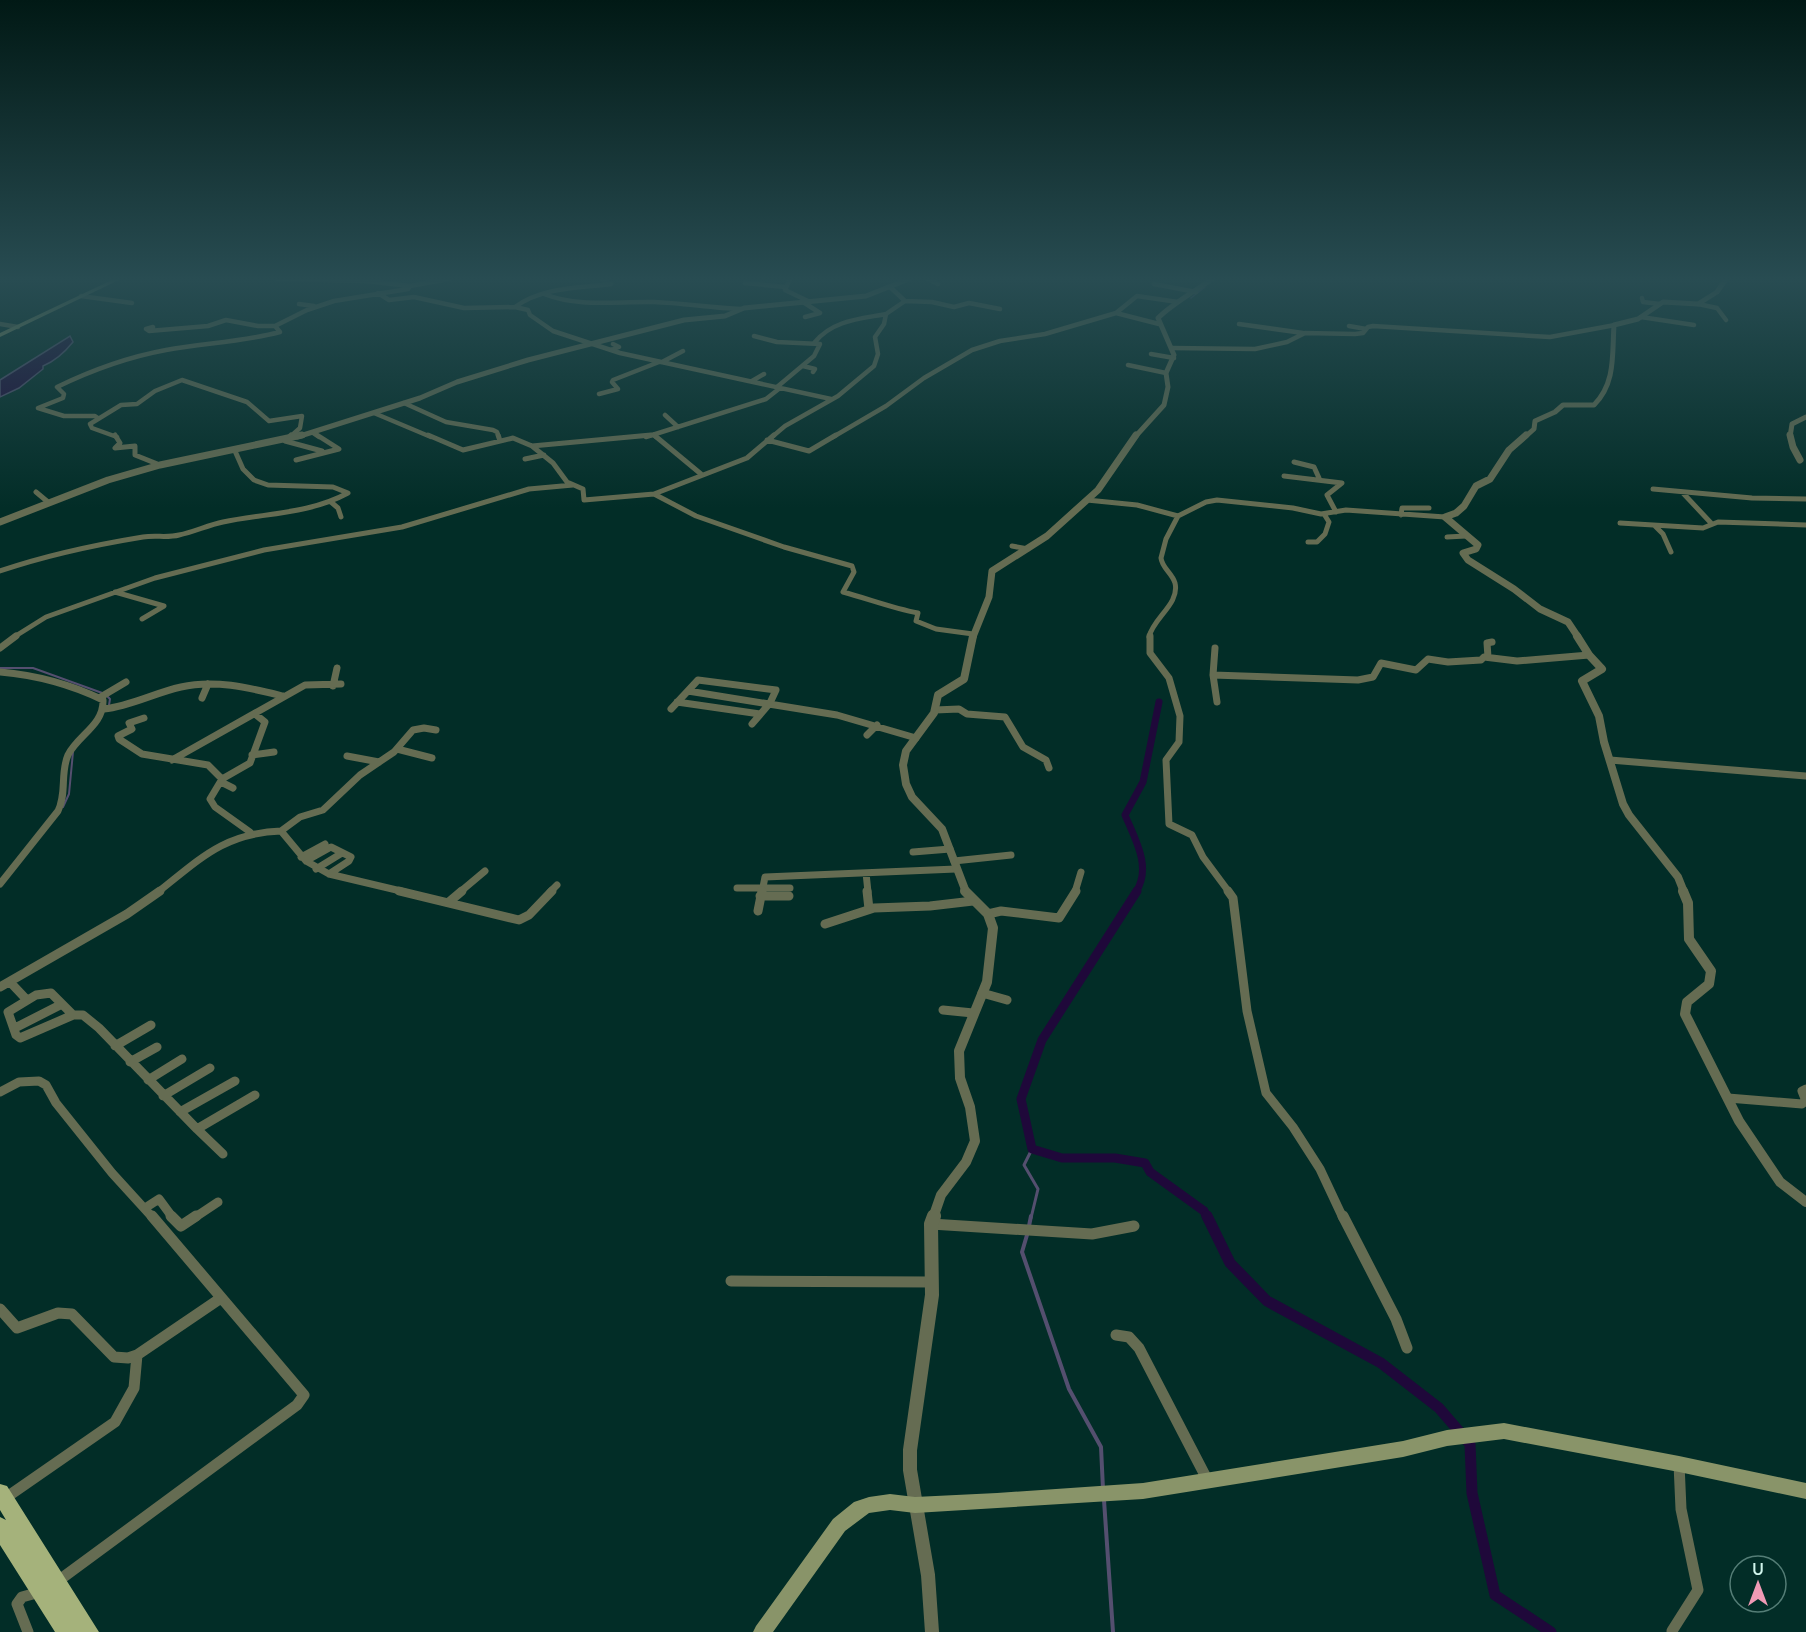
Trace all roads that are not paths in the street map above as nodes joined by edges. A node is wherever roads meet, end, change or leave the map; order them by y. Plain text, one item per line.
1 (151, 355) edge
2 (552, 355) edge
3 (630, 355) edge
4 (676, 355) edge
5 (814, 355) edge
6 (878, 355) edge
7 (963, 355) edge
8 (1172, 355) edge
9 (1613, 355) edge
10 (662, 364) junction
11 (1128, 365) dead end
12 (803, 366) junction
13 (813, 372) dead end
14 (1166, 373) junction
15 (764, 374) dead end
16 (752, 381) junction
17 (778, 387) junction
18 (599, 394) dead end
19 (831, 399) junction
20 (404, 403) junction
21 (374, 413) junction
22 (665, 415) dead end
23 (1806, 417) edge
24 (98, 418) junction
25 (678, 427) junction
26 (313, 433) junction
27 (654, 435) junction
28 (286, 440) junction
29 (767, 440) junction
30 (500, 441) junction
31 (532, 446) junction
32 (235, 451) junction
33 (324, 452) junction
34 (544, 454) junction
35 (525, 459) dead end
36 (296, 460) dead end
37 (1803, 460) edge
38 (1294, 462) dead end
39 (160, 465) junction
40 (1806, 466) edge
41 (701, 474) junction
42 (1284, 476) dead end
43 (1319, 478) junction
44 (573, 485) junction
45 (1653, 489) dead end
46 (36, 492) dead end
47 (1682, 492) junction
48 (654, 494) junction
49 (1806, 499) edge
50 (1088, 500) junction
51 (48, 502) junction
52 (331, 502) junction
53 (1429, 508) dead end
54 (424, 511) dead end
55 (1336, 512) junction
56 (1324, 514) junction
57 (1401, 515) junction
58 (1178, 516) junction
59 (341, 517) dead end
60 (1445, 517) junction
61 (434, 518) junction
62 (0, 522) edge
63 (1620, 523) dead end
64 (1711, 523) junction
65 (1806, 525) edge
66 (1655, 526) junction
67 (1466, 536) junction
68 (1447, 537) dead end
69 (1308, 542) dead end
70 (1012, 546) dead end
71 (1028, 549) junction
72 (1671, 552) dead end
73 (0, 571) edge
74 (115, 592) junction
75 (142, 619) dead end
76 (973, 634) junction
77 (1492, 642) dead end
78 (0, 648) edge
79 (1215, 648) dead end
80 (1589, 655) junction
81 (1488, 657) junction
82 (337, 668) dead end
83 (0, 672) edge
84 (1213, 675) junction
85 (126, 682) dead end
86 (208, 684) junction
87 (688, 692) junction
88 (103, 696) junction
89 (283, 696) junction
90 (202, 698) dead end
91 (677, 702) junction
92 (1216, 702) dead end
93 (770, 703) junction
94 (107, 709) junction
95 (671, 710) dead end
96 (935, 710) junction
97 (255, 714) junction
98 (760, 714) junction
99 (837, 715) junction
100 (144, 718) dead end
101 (831, 722) dead end
102 (752, 724) dead end
103 (877, 725) junction
104 (436, 730) dead end
105 (867, 735) dead end
106 (916, 738) junction
107 (397, 749) junction
108 (274, 752) dead end
109 (252, 755) junction
110 (347, 756) dead end
111 (432, 758) dead end
112 (172, 760) junction
113 (1610, 760) junction
114 (379, 762) junction
115 (1049, 768) dead end
116 (1806, 776) edge
117 (221, 781) junction
118 (233, 788) dead end
119 (281, 831) junction
120 (250, 832) junction
121 (950, 849) junction
122 (913, 852) dead end
123 (342, 853) junction
124 (1011, 855) dead end
125 (303, 859) junction
126 (955, 865) junction
127 (316, 869) junction
128 (485, 871) dead end
129 (1081, 872) dead end
130 (866, 873) junction
131 (329, 874) junction
132 (0, 884) edge
133 (557, 885) dead end
134 (737, 888) dead end
135 (761, 892) junction
136 (789, 892) dead end
137 (973, 901) junction
138 (449, 902) junction
139 (869, 909) junction
140 (758, 911) dead end
141 (988, 914) junction
142 (825, 924) dead end
143 (10, 982) junction
144 (0, 987) edge
145 (982, 993) junction
146 (1007, 999) dead end
147 (27, 1000) junction
148 (62, 1004) junction
149 (943, 1010) dead end
150 (973, 1013) junction
151 (73, 1015) junction
152 (151, 1025) dead end
153 (15, 1028) junction
154 (115, 1046) junction
155 (157, 1047) dead end
156 (182, 1059) dead end
157 (130, 1062) junction
158 (210, 1068) dead end
159 (148, 1080) junction
160 (235, 1081) dead end
161 (1806, 1089) edge
162 (0, 1092) edge
163 (255, 1095) dead end
164 (164, 1096) junction
165 (1728, 1098) junction
166 (180, 1112) junction
167 (197, 1129) junction
168 (223, 1154) dead end
169 (218, 1202) dead end
170 (1806, 1202) edge
171 (145, 1208) junction
172 (931, 1224) junction
173 (1134, 1226) dead end
174 (731, 1281) dead end
175 (932, 1282) junction
176 (221, 1298) junction
177 (0, 1309) edge
178 (1116, 1335) dead end
179 (1407, 1348) dead end
180 (137, 1355) junction
181 (1679, 1464) junction
182 (1208, 1481) junction
183 (1806, 1491) edge
184 (2, 1496) edge
185 (915, 1505) junction
186 (0, 1527) edge
187 (49, 1587) junction
188 (1671, 1631) edge
189 (28, 1632) edge
190 (67, 1632) edge
191 (89, 1632) edge
192 (762, 1632) edge
193 (932, 1632) edge

1 - 24 street
2 - 20 street
3 - 10 street
4 - 10 street
5 - 12 street
6 - 19 street
7 - 29 street
8 - 14 street
9 - 60 street
10 - 16 street
10 - 18 street
11 - 14 street
12 - 13 street
12 - 17 street
14 - 50 street
15 - 16 street
16 - 17 street
17 - 19 street
17 - 25 street
19 - 29 street
20 - 21 street
20 - 30 street
21 - 26 street
21 - 30 street
22 - 25 street
23 - 37 street
24 - 28 street
24 - 39 street
25 - 27 street
26 - 28 street
26 - 33 street
27 - 31 street
27 - 41 street
28 - 32 street
28 - 33 street
29 - 41 street
30 - 31 street
31 - 34 street
32 - 39 street
32 - 52 street
33 - 36 street
34 - 35 street
34 - 44 street
37 - 40 street
38 - 43 street
39 - 51 street
41 - 48 street
42 - 43 street
43 - 55 street
44 - 48 street
44 - 61 street
45 - 47 street
46 - 51 street
47 - 49 street
47 - 64 street
48 - 76 street
50 - 58 street
50 - 71 street
51 - 62 street
52 - 59 street
52 - 73 street
53 - 57 street
54 - 61 street
55 - 56 street
55 - 57 street
56 - 58 street
56 - 69 street
57 - 60 street
58 - 179 street
60 - 67 street
61 - 74 street
63 - 66 street
64 - 65 street
64 - 66 street
66 - 72 street
67 - 68 street
67 - 80 street
70 - 71 street
71 - 76 street
74 - 75 street
74 - 78 street
76 - 96 street
77 - 81 street
79 - 84 street
80 - 81 street
80 - 113 street
81 - 84 street
82 - 89 street
83 - 88 street
84 - 92 street
85 - 88 street
86 - 89 street
86 - 90 street
86 - 94 street
87 - 91 street
87 - 93 street
87 - 93 street
88 - 94 street
89 - 97 street
91 - 95 street
91 - 98 street
93 - 98 street
93 - 99 street
94 - 132 street
96 - 106 street
96 - 115 street
97 - 109 street
97 - 112 street
98 - 102 street
99 - 101 street
99 - 103 street
100 - 112 street
103 - 105 street
103 - 106 street
104 - 107 street
106 - 121 street
107 - 111 street
107 - 114 street
108 - 109 street
109 - 117 street
110 - 114 street
112 - 117 street
113 - 116 street
113 - 165 street
114 - 119 street
117 - 118 street
117 - 120 street
119 - 120 street
119 - 125 street
120 - 143 street
121 - 122 street
121 - 126 street
123 - 125 street
123 - 127 street
123 - 131 street
124 - 126 street
125 - 127 street
126 - 130 street
126 - 137 street
127 - 131 street
128 - 138 street
129 - 141 street
130 - 135 street
130 - 139 street
131 - 138 street
133 - 138 street
134 - 135 street
135 - 136 street
135 - 140 street
137 - 139 street
137 - 141 street
139 - 142 street
141 - 145 street
143 - 144 street
143 - 147 street
145 - 146 street
145 - 150 street
147 - 148 street
147 - 153 street
148 - 151 street
148 - 153 street
149 - 150 street
150 - 172 street
151 - 153 street
151 - 154 street
152 - 154 street
154 - 157 street
155 - 157 street
156 - 159 street
157 - 159 street
158 - 164 street
159 - 164 street
160 - 166 street
161 - 165 street
162 - 171 street
163 - 167 street
164 - 166 street
165 - 170 street
166 - 167 street
167 - 168 street
169 - 171 street
171 - 176 street
172 - 173 street
172 - 175 street
174 - 175 street
175 - 185 street
176 - 180 street
176 - 187 street
177 - 180 street
178 - 182 street
180 - 184 street
181 - 182 main road
181 - 183 main road
181 - 188 street
182 - 185 main road
184 - 187 main road
185 - 192 main road
185 - 193 street
186 - 187 main road
187 - 189 street
187 - 190 main road
187 - 191 main road

